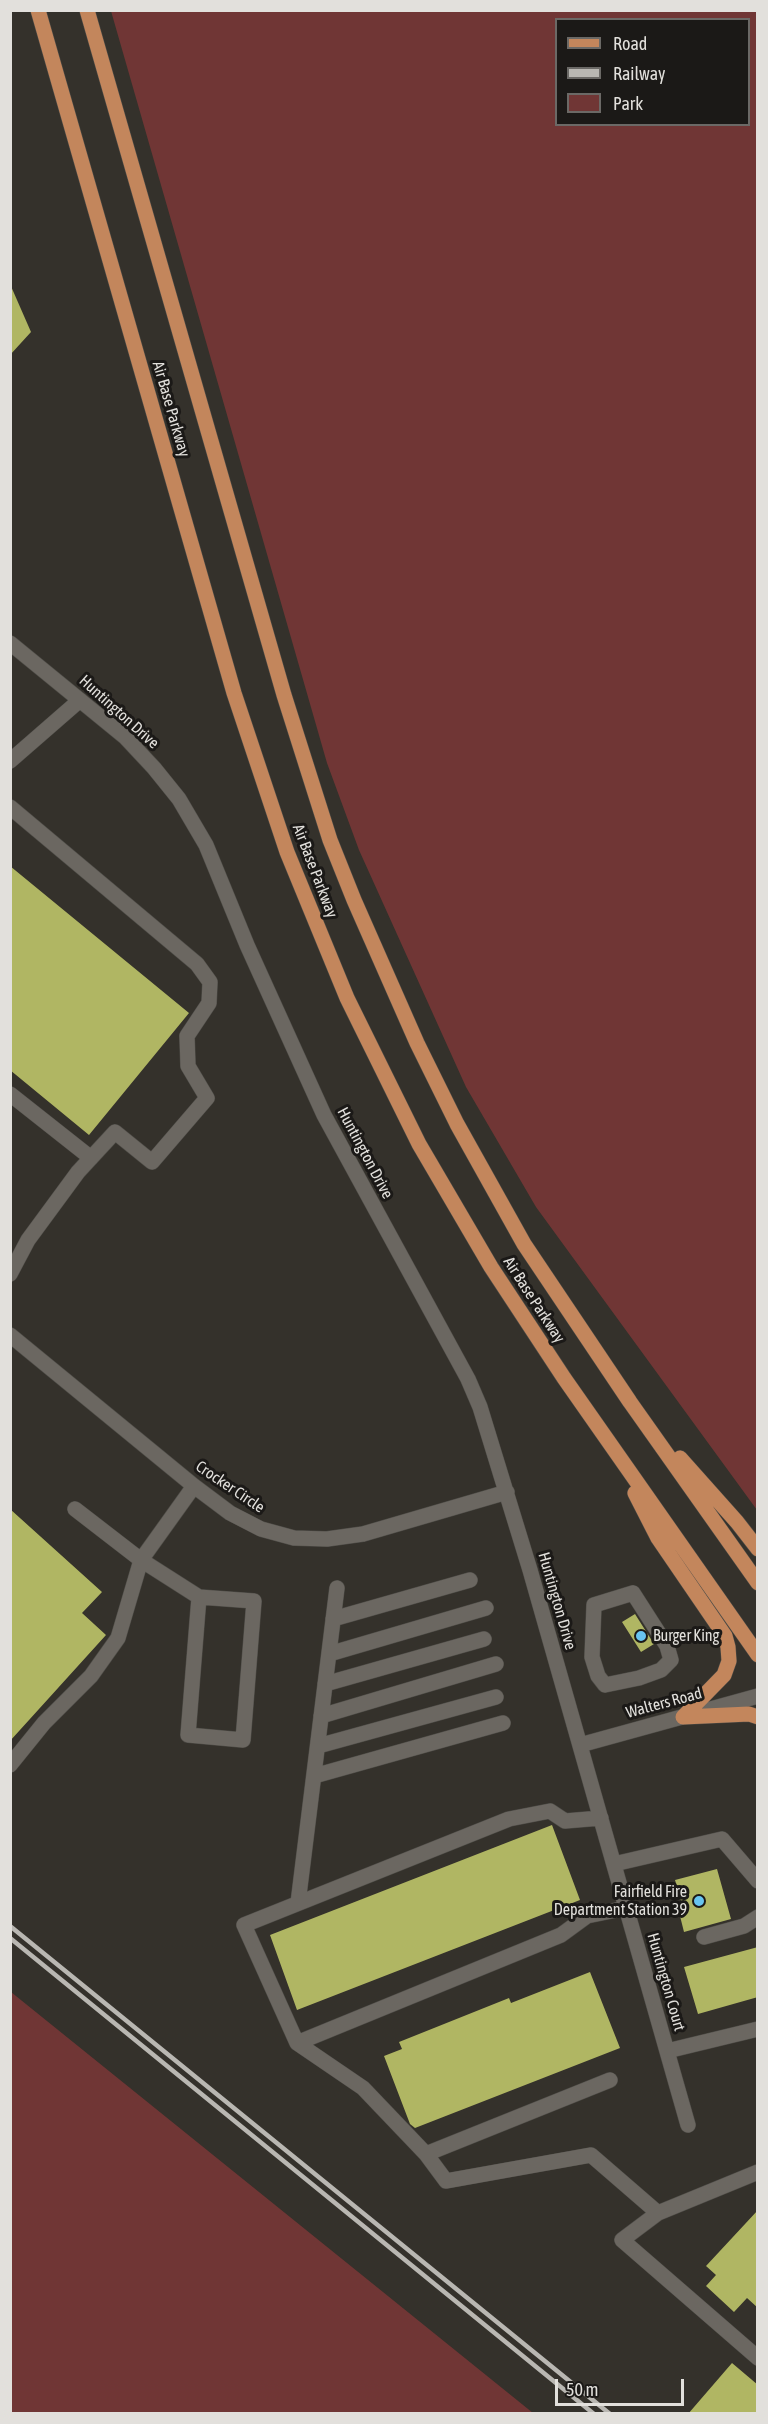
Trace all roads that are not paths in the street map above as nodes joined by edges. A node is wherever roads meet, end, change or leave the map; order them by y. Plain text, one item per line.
1 (38, 10) edge
2 (87, 10) edge
3 (10, 643) edge
4 (80, 700) junction
5 (10, 761) edge
6 (10, 807) edge
7 (10, 1094) edge
8 (91, 1158) junction
9 (10, 1274) edge
10 (10, 1335) edge
11 (630, 1402) junction
12 (605, 1436) junction
13 (194, 1486) junction
14 (507, 1492) junction
15 (75, 1509) dead end
16 (758, 1549) edge
17 (141, 1560) junction
18 (470, 1580) dead end
19 (758, 1583) edge
20 (337, 1588) dead end
21 (199, 1597) junction
22 (594, 1605) joint
23 (486, 1608) dead end
24 (333, 1620) junction
25 (484, 1639) dead end
26 (329, 1654) junction
27 (758, 1655) edge
28 (496, 1664) dead end
29 (325, 1684) junction
30 (758, 1696) edge
31 (496, 1697) dead end
32 (321, 1716) junction
33 (684, 1717) junction
34 (758, 1717) edge
35 (504, 1723) dead end
36 (580, 1745) junction
37 (318, 1746) junction
38 (10, 1766) edge
39 (314, 1776) junction
40 (601, 1818) junction
41 (614, 1864) junction
42 (758, 1881) edge
43 (298, 1904) junction
44 (626, 1908) junction
45 (758, 1917) edge
46 (704, 1937) dead end
47 (758, 2030) edge
48 (297, 2043) junction
49 (667, 2051) junction
50 (610, 2080) dead end
51 (688, 2125) dead end
52 (426, 2154) junction
53 (758, 2172) edge
54 (658, 2213) junction
55 (758, 2358) edge

1 - 12 main road, Air Base Parkway
2 - 11 main road, Air Base Parkway
3 - 4 street, Huntington Drive
4 - 5 street
4 - 14 street, Huntington Drive
6 - 8 street
7 - 8 street
8 - 9 street
10 - 13 street, Crocker Circle
11 - 16 main road
11 - 19 main road, Air Base Parkway
12 - 27 main road, Air Base Parkway
12 - 33 main road
13 - 14 street, Crocker Circle
13 - 17 street
14 - 36 street, Huntington Drive
15 - 17 street
17 - 21 street
17 - 38 street
18 - 24 street
20 - 24 street
21 - 21 street
22 - 22 street
23 - 26 street
24 - 26 street
25 - 29 street
26 - 29 street
28 - 32 street
29 - 32 street
30 - 33 street, Walters Road
31 - 37 street
32 - 37 street
33 - 34 main road
33 - 36 street, Walters Road
35 - 39 street
36 - 40 street, Huntington Court
37 - 39 street
39 - 43 street
40 - 41 street, Huntington Court
40 - 43 street
41 - 42 street
41 - 44 street, Huntington Court
43 - 48 street
44 - 48 street
44 - 49 street, Huntington Court
45 - 46 street
47 - 49 street
48 - 52 street
49 - 51 street, Huntington Court
50 - 52 street
52 - 54 street
53 - 54 street
54 - 55 street

